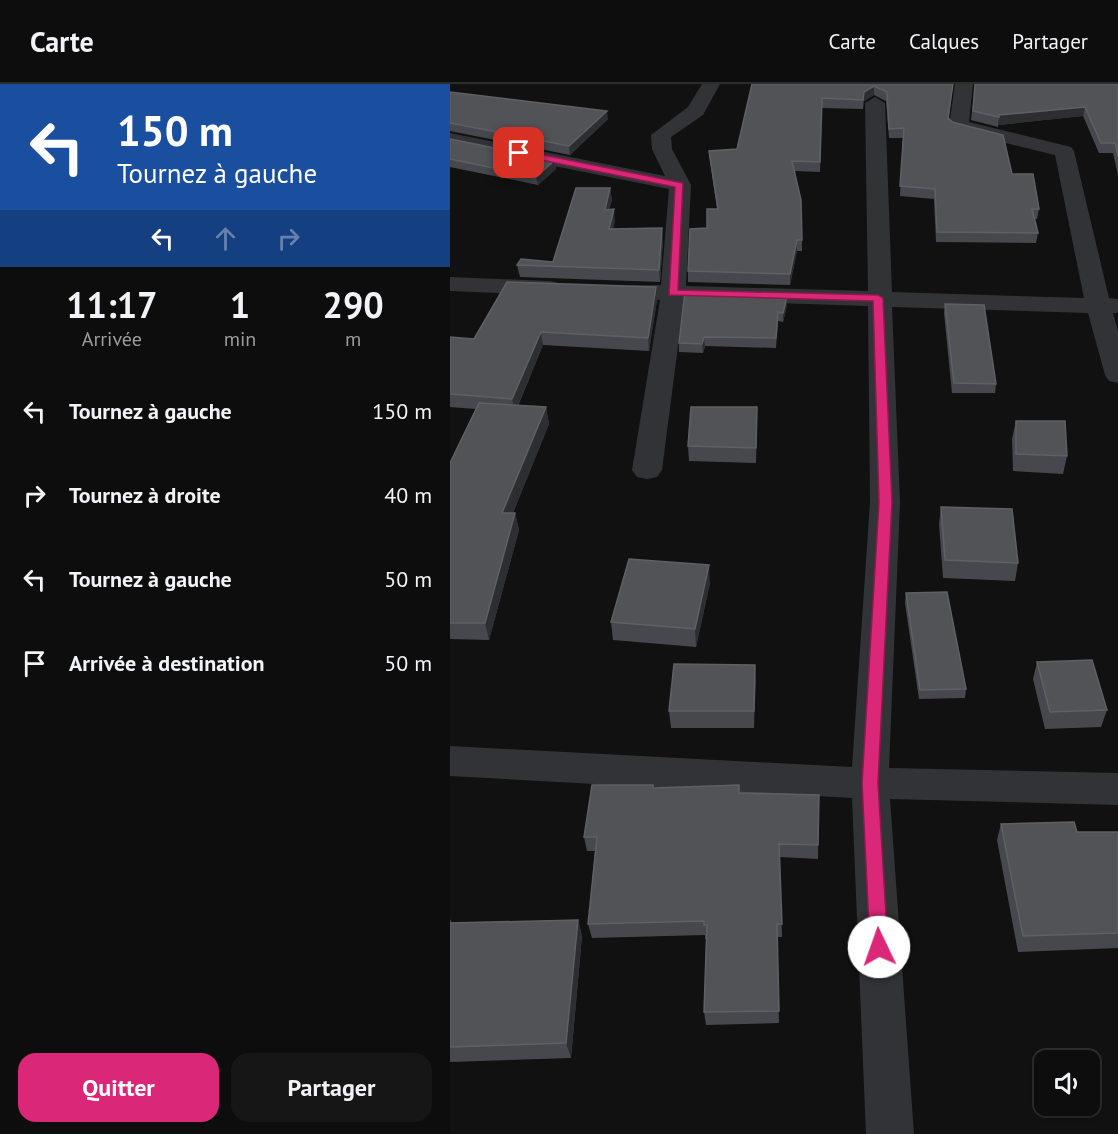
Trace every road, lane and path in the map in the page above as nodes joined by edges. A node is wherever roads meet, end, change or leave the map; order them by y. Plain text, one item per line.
1 (711, 84) edge
2 (964, 84) edge
3 (875, 103) dead end
4 (450, 139) edge
5 (680, 185) junction
6 (450, 284) edge
7 (673, 293) junction
8 (878, 298) junction
9 (1108, 306) edge
10 (1118, 375) edge
11 (647, 470) dead end
12 (450, 761) edge
13 (870, 783) junction
14 (1118, 789) edge
15 (890, 1134) edge

1 - 5 street
2 - 9 street
3 - 8 street
4 - 5 street
5 - 7 street
6 - 7 street
7 - 8 street
7 - 11 street
8 - 9 street
8 - 13 street
9 - 10 street
12 - 13 street
13 - 14 street
13 - 15 street

